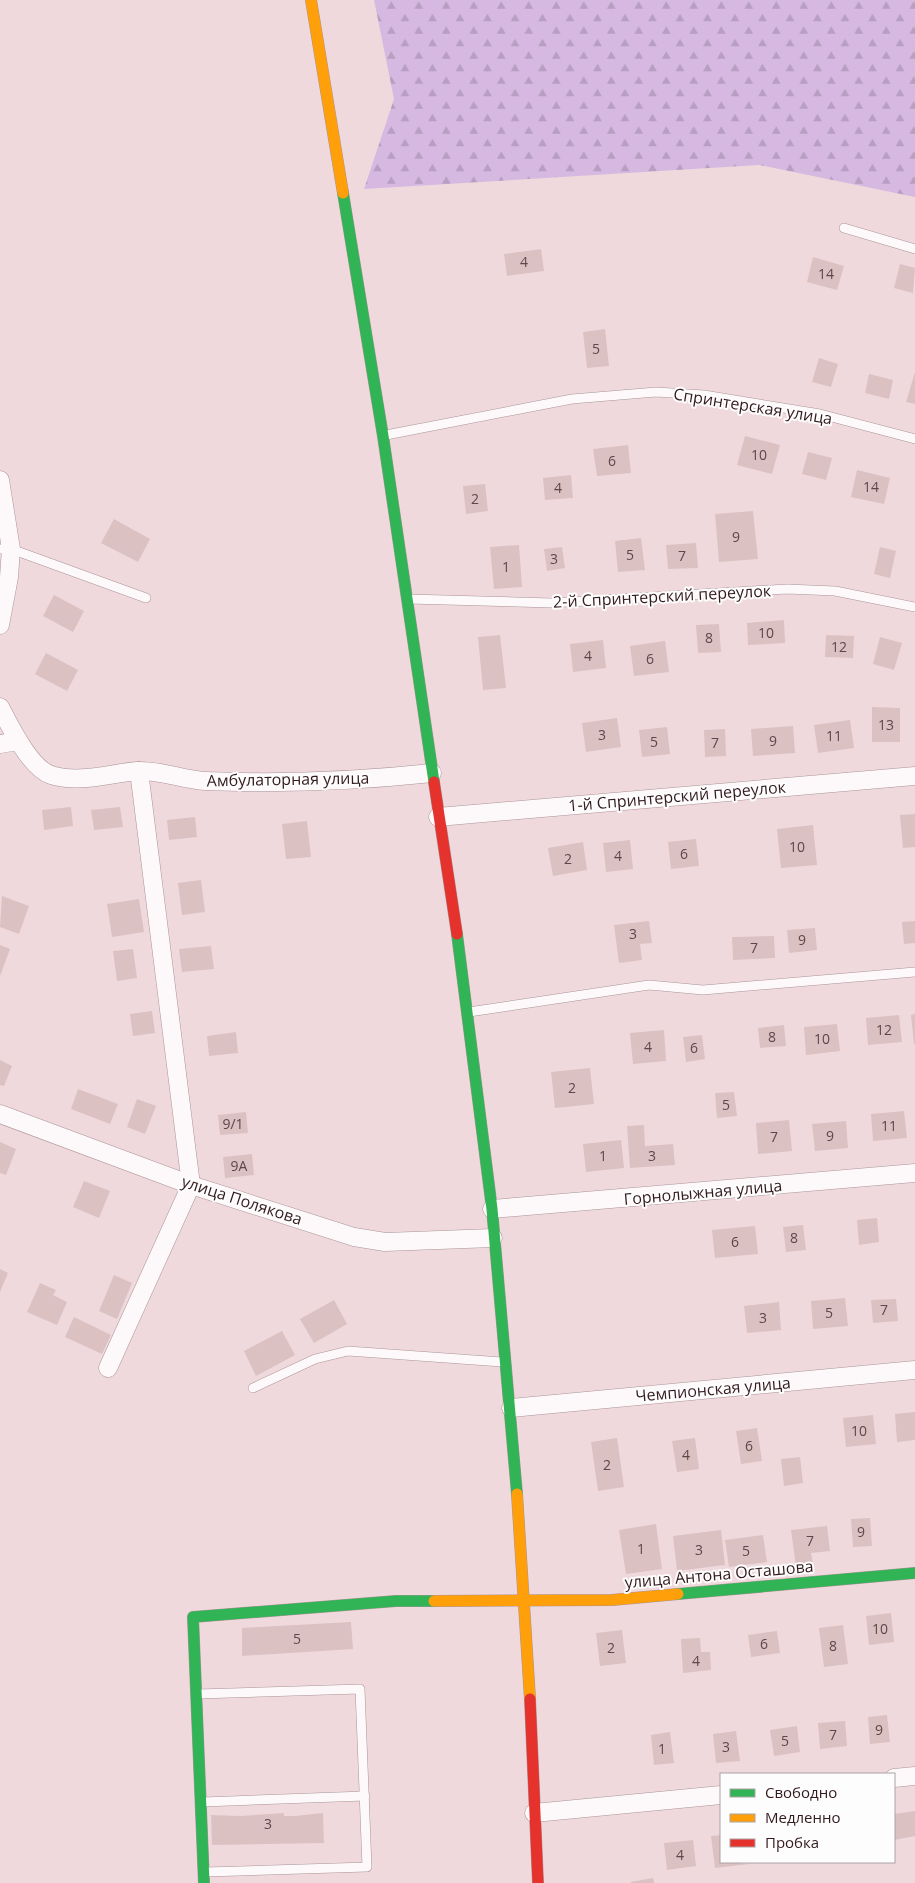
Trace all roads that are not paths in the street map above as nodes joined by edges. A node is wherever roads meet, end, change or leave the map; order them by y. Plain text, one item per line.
1 (311, 0) edge
2 (844, 228) dead end
3 (915, 249) edge
4 (383, 436) junction
5 (915, 439) edge
6 (0, 480) edge
7 (6, 549) edge
8 (146, 598) dead end
9 (408, 600) junction
10 (915, 607) edge
11 (0, 625) edge
12 (0, 707) edge
13 (18, 741) junction
14 (0, 744) edge
15 (139, 771) junction
16 (432, 773) junction
17 (915, 776) edge
18 (438, 817) junction
19 (915, 972) edge
20 (468, 1012) junction
21 (0, 1114) edge
22 (915, 1173) edge
23 (191, 1184) junction
24 (492, 1209) junction
25 (493, 1238) junction
26 (504, 1362) junction
27 (108, 1368) dead end
28 (915, 1370) edge
29 (253, 1388) dead end
30 (511, 1408) junction
31 (915, 1573) edge
32 (525, 1600) junction
33 (195, 1694) junction
34 (915, 1776) edge
35 (895, 1778) edge
36 (720, 1795) edge
37 (365, 1796) junction
38 (201, 1802) junction
39 (534, 1813) junction
40 (203, 1877) edge
41 (538, 1883) edge

1 - 4 street
2 - 3 lane
4 - 5 lane, Спринтерская улица
4 - 9 street
6 - 7 street
7 - 8 lane
7 - 11 street
9 - 10 lane, 2-й Спринтерский переулок
9 - 16 street
12 - 13 street, Амбулаторная улица
13 - 14 street
13 - 15 street, Амбулаторная улица
15 - 16 street, Амбулаторная улица
15 - 23 street
16 - 18 street
17 - 18 street, 1-й Спринтерский переулок
18 - 20 street
19 - 20 lane
20 - 24 street
21 - 23 street, улица Полякова
22 - 24 street, Горнолыжная улица
23 - 25 street, улица Полякова
23 - 27 street
24 - 25 street
25 - 26 street
26 - 29 lane
26 - 30 street
28 - 30 street, Чемпионская улица
30 - 32 street
31 - 32 street, улица Антона Осташова
32 - 33 street, улица Антона Осташова
32 - 39 street
33 - 37 lane
33 - 38 street
34 - 35 street
36 - 39 street
37 - 38 lane
37 - 40 lane
38 - 40 street
39 - 41 street

